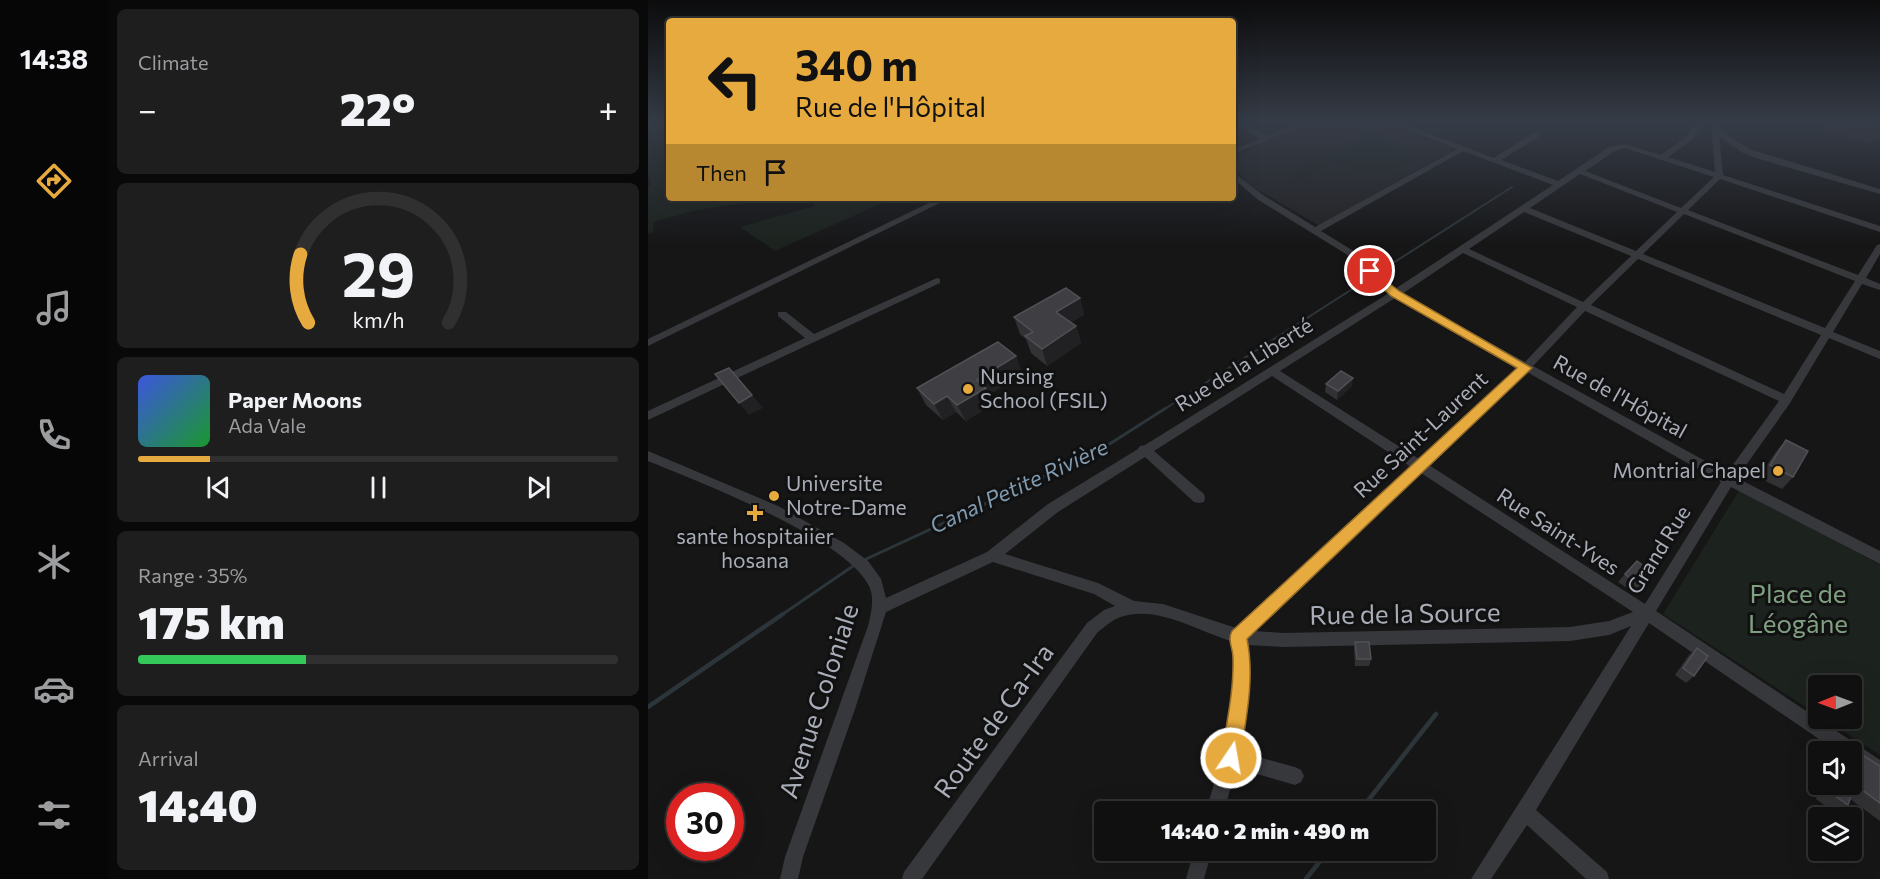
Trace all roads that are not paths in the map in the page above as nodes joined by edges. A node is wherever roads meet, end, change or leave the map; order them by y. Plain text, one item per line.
1 (1437, 162) edge
2 (1494, 162) edge
3 (1592, 162) edge
4 (1678, 162) edge
5 (1718, 162) edge
6 (1779, 162) edge
7 (1579, 171) junction
8 (1719, 176) junction
9 (1236, 177) edge
10 (1558, 184) junction
11 (1880, 192) edge
12 (940, 201) edge
13 (1522, 208) junction
14 (1682, 211) junction
15 (1878, 226) edge
16 (1317, 230) junction
17 (1880, 240) edge
18 (1880, 247) edge
19 (1461, 249) junction
20 (1639, 256) junction
21 (1861, 280) junction
22 (937, 281) dead end
23 (1880, 287) edge
24 (1395, 294) junction
25 (1584, 306) junction
26 (782, 314) dead end
27 (1826, 333) junction
28 (813, 339) junction
29 (648, 343) edge
30 (1880, 355) edge
31 (1526, 368) junction
32 (1273, 371) junction
33 (1786, 400) junction
34 (648, 416) edge
35 (1144, 449) junction
36 (648, 456) edge
37 (1419, 468) junction
38 (1729, 480) junction
39 (1198, 498) dead end
40 (992, 556) junction
41 (1880, 558) edge
42 (1129, 606) junction
43 (879, 608) junction
44 (1647, 613) junction
45 (1238, 636) junction
46 (1231, 758) junction
47 (1880, 770) edge
48 (1295, 776) dead end
49 (1218, 801) edge
50 (1525, 812) junction
51 (1200, 861) edge
52 (789, 879) edge
53 (911, 879) edge
54 (1195, 879) edge
55 (1480, 879) edge
56 (1600, 879) edge

1 - 16 street
2 - 10 street
3 - 7 street, Rue de la Liberté
4 - 8 street
5 - 8 street
6 - 11 street
7 - 10 street, Rue de la Liberté
7 - 14 street
8 - 14 street, Rue Saint-Laurent
8 - 15 street
9 - 16 street, Rue de l'Hôpital
10 - 13 street, Rue de la Liberté
12 - 29 street
13 - 19 street, Rue de la Liberté
13 - 20 street
14 - 20 street, Rue Saint-Laurent
14 - 21 street
15 - 17 street
16 - 24 street, Rue de l'Hôpital
18 - 21 street, Grand Rue
19 - 24 street, Rue de la Liberté
19 - 25 street
20 - 25 street, Rue Saint-Laurent
20 - 27 street
21 - 23 street
21 - 27 street, Grand Rue
22 - 28 street
24 - 31 street, Rue de l'Hôpital
24 - 32 street, Rue de la Liberté
25 - 31 street, Rue Saint-Laurent
25 - 33 street
26 - 28 street
27 - 30 street
27 - 33 street, Grand Rue
28 - 34 street
31 - 37 street, Rue Saint-Laurent
31 - 38 street, Rue de l'Hôpital
32 - 35 street, Rue de la Liberté
32 - 37 street, Rue Saint-Yves
33 - 38 street, Grand Rue
35 - 39 street
35 - 40 street, Rue de la Liberté
36 - 43 street, Avenue Coloniale
37 - 44 street, Rue Saint-Yves
37 - 45 street, Rue Saint-Laurent
38 - 41 street, Rue de l'Hôpital
38 - 44 street, Grand Rue
40 - 42 street
40 - 43 street, Rue de la Liberté
42 - 45 street, Rue de la Source
42 - 53 street, Route de Ca-Ira
43 - 52 street, Avenue Coloniale
44 - 45 street, Rue de la Source
44 - 47 street, Rue Saint-Yves
44 - 50 street, Grand Rue
45 - 46 street
46 - 48 street
46 - 49 street
50 - 55 street, Grand Rue
50 - 56 street
51 - 54 street

